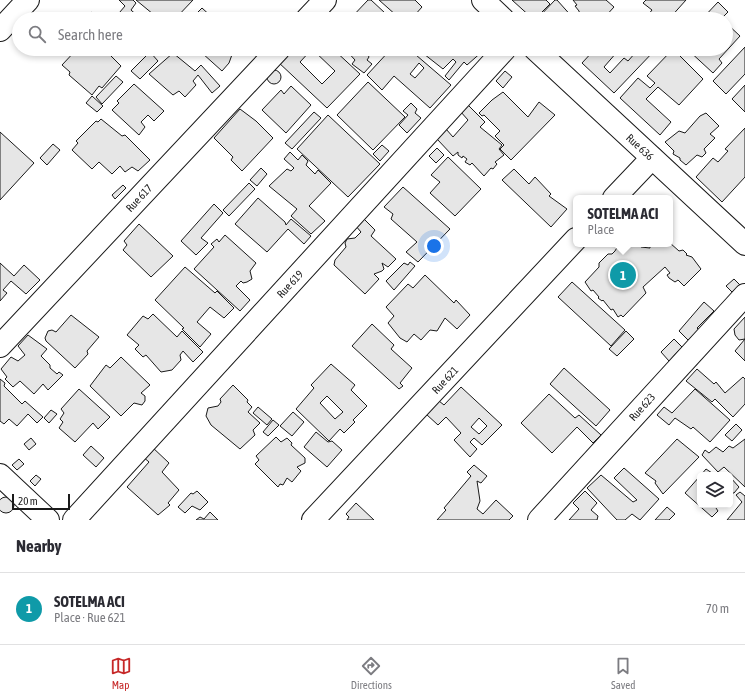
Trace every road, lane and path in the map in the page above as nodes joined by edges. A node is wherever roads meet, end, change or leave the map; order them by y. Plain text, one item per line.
1 (28, 0) edge
2 (325, 0) edge
3 (483, 0) edge
4 (17, 12) edge
5 (314, 12) edge
6 (496, 12) edge
7 (12, 17) edge
8 (0, 30) edge
9 (272, 56) edge
10 (500, 56) edge
11 (543, 56) edge
12 (652, 158) junction
13 (617, 195) edge
14 (573, 242) edge
15 (745, 244) edge
16 (745, 295) edge
17 (0, 346) edge
18 (0, 475) edge
19 (48, 520) edge
20 (74, 520) edge
21 (313, 520) edge
22 (539, 520) edge

1 - 4 street
2 - 5 street
3 - 6 street
7 - 8 street
9 - 17 street, Rue 617
10 - 20 street, Rue 619
11 - 12 street, Rue 636
12 - 13 street
12 - 15 street, Rue 636
14 - 21 street, Rue 621
16 - 22 street, Rue 623
18 - 19 street

